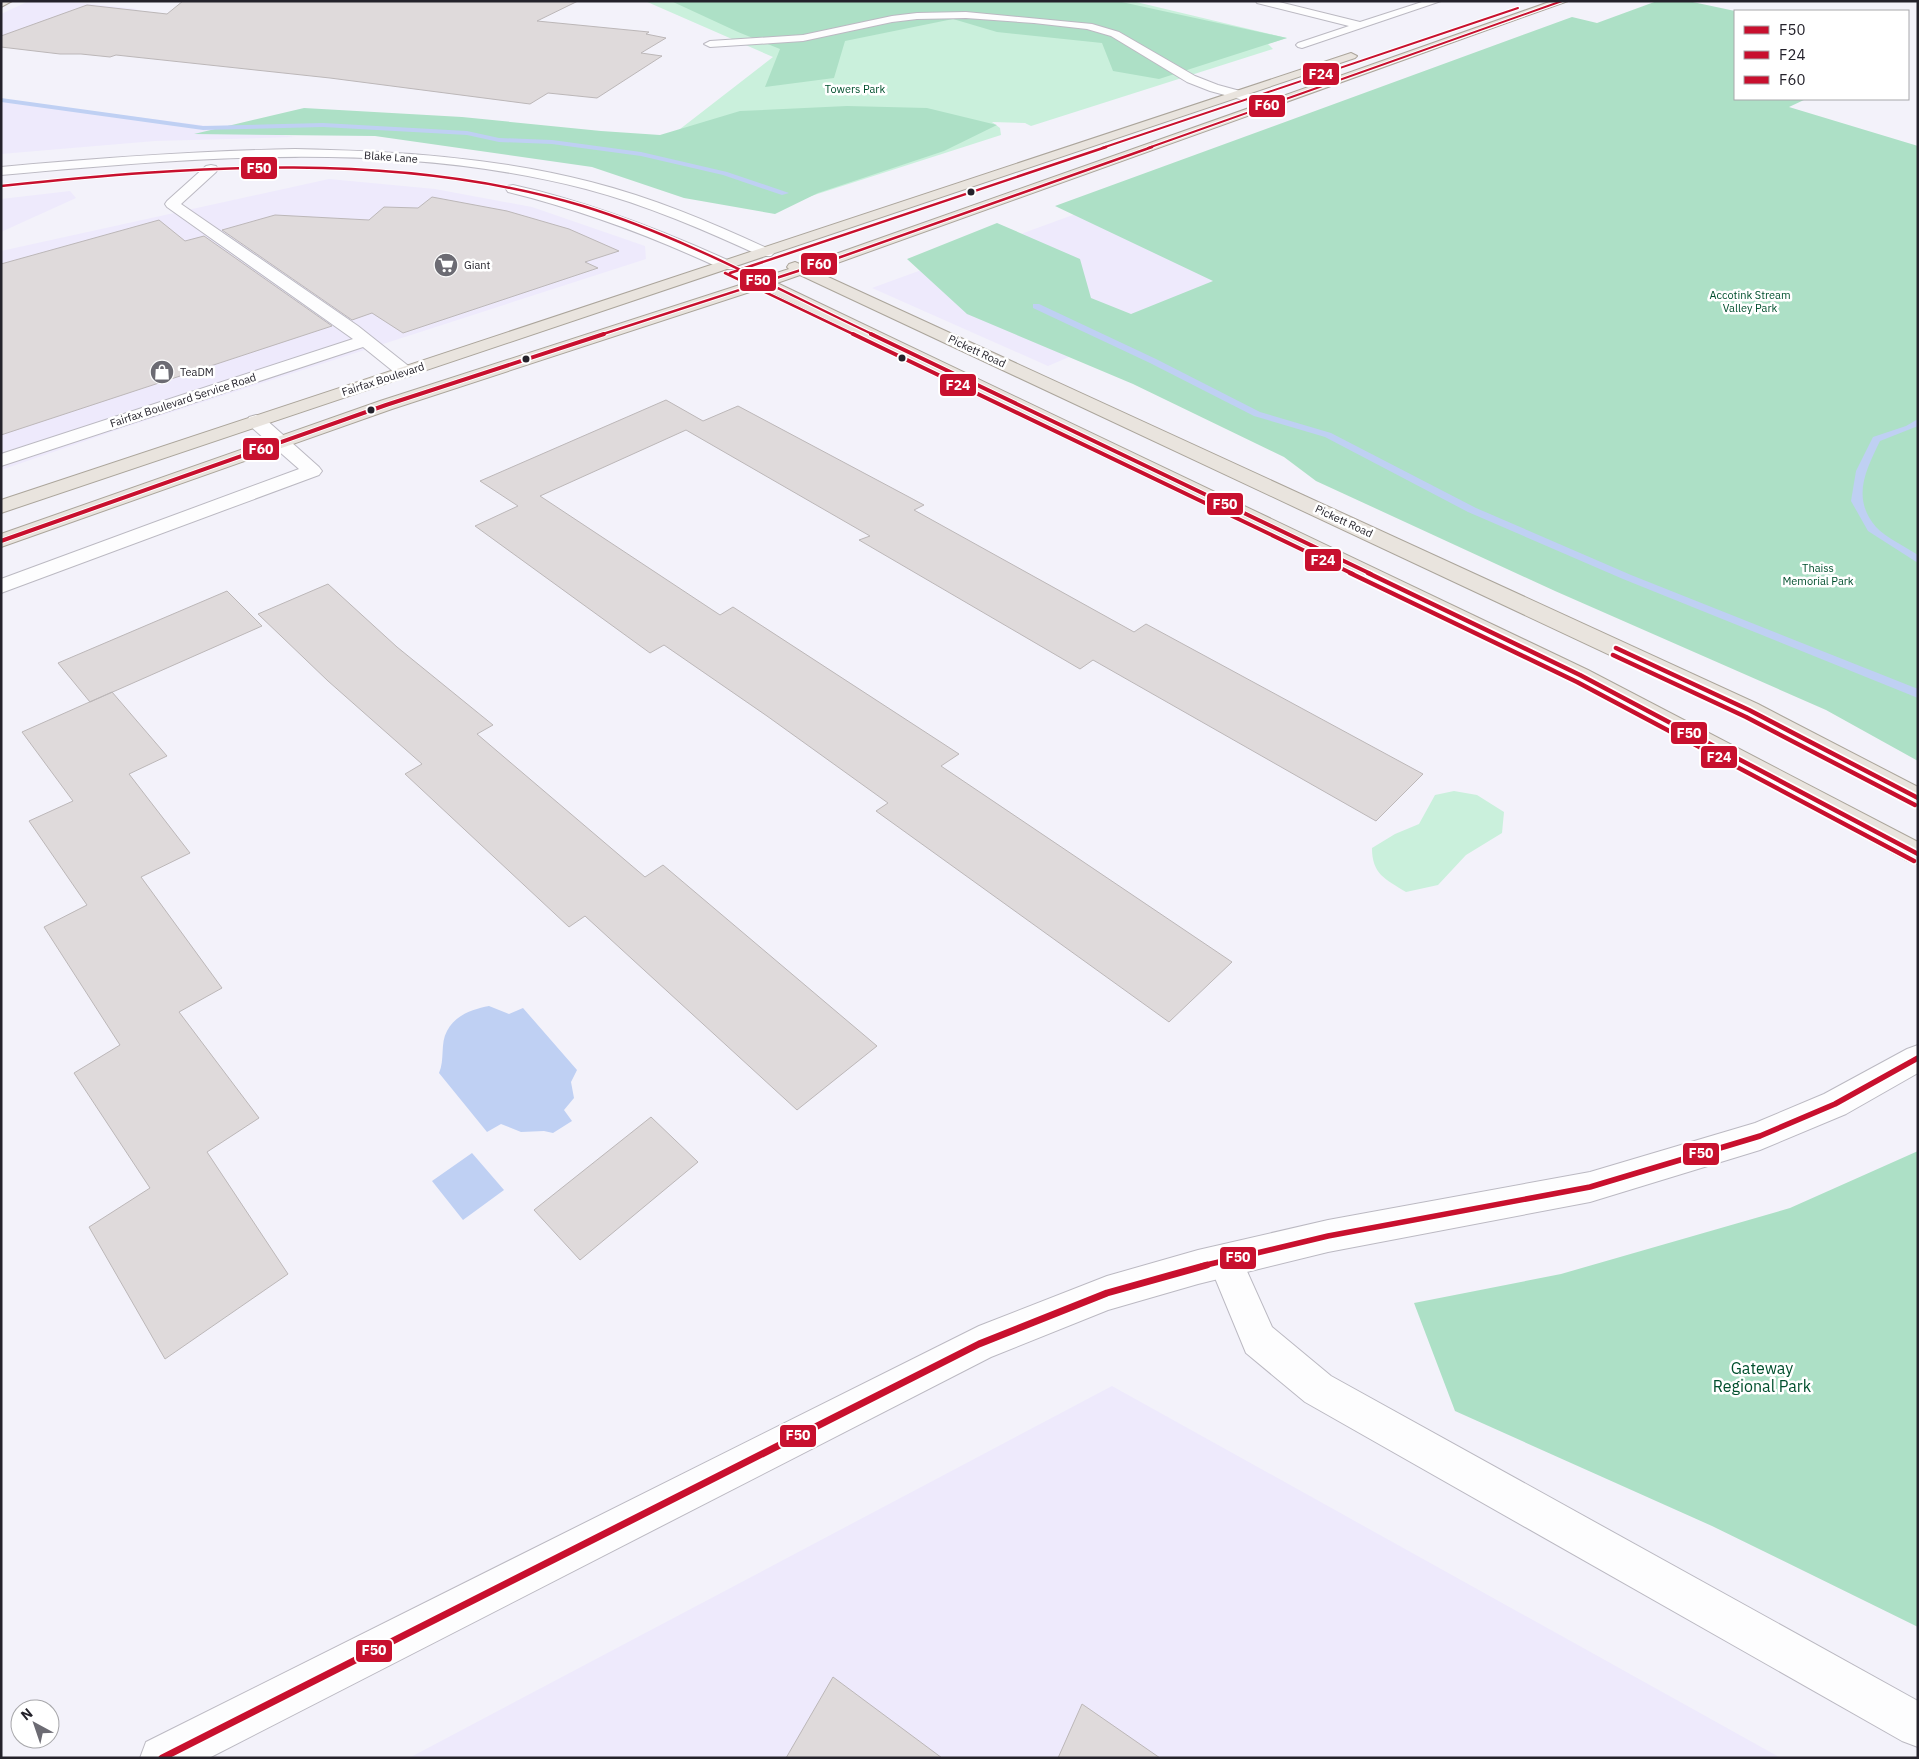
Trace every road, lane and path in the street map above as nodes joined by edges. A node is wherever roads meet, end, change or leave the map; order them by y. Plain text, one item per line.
1 (7, 1) edge
2 (1261, 1) edge
3 (1436, 1) edge
4 (1516, 1) edge
5 (1564, 1) edge
6 (1, 4) edge
7 (1362, 26) junction
8 (710, 44) dead end
9 (1302, 45) dead end
10 (1237, 94) junction
11 (1273, 104) junction
12 (211, 169) junction
13 (1, 171) edge
14 (1, 186) edge
15 (766, 253) junction
16 (728, 266) junction
17 (802, 270) junction
18 (764, 283) junction
19 (366, 341) junction
20 (405, 372) junction
21 (256, 421) junction
22 (279, 442) junction
23 (1, 460) edge
24 (1, 507) edge
25 (1, 541) edge
26 (1, 588) edge
27 (1918, 798) edge
28 (1918, 854) edge
29 (1918, 1058) edge
30 (1225, 1260) junction
31 (1918, 1725) edge
32 (162, 1758) edge

1 - 6 main road
2 - 7 street
3 - 7 street
4 - 10 main road, Fairfax Boulevard
5 - 11 main road, Fairfax Boulevard
7 - 9 street
8 - 10 street
10 - 11 street
10 - 15 main road, Fairfax Boulevard
11 - 17 main road, Fairfax Boulevard
12 - 14 street, Blake Lane
12 - 16 street, Blake Lane
12 - 19 street
13 - 15 street, Blake Lane
15 - 16 main road, Fairfax Boulevard
15 - 17 main road, Pickett Road
16 - 18 main road, Blake Lane
16 - 20 main road, Fairfax Boulevard
17 - 18 main road, Fairfax Boulevard
17 - 27 main road, Pickett Road
18 - 22 main road, Fairfax Boulevard
18 - 28 main road
19 - 20 street
19 - 23 street, Fairfax Boulevard Service Road
20 - 21 main road, Fairfax Boulevard
21 - 22 street
21 - 24 main road, Fairfax Boulevard
22 - 25 main road, Fairfax Boulevard
22 - 26 street
29 - 30 street
30 - 31 street
30 - 32 street

